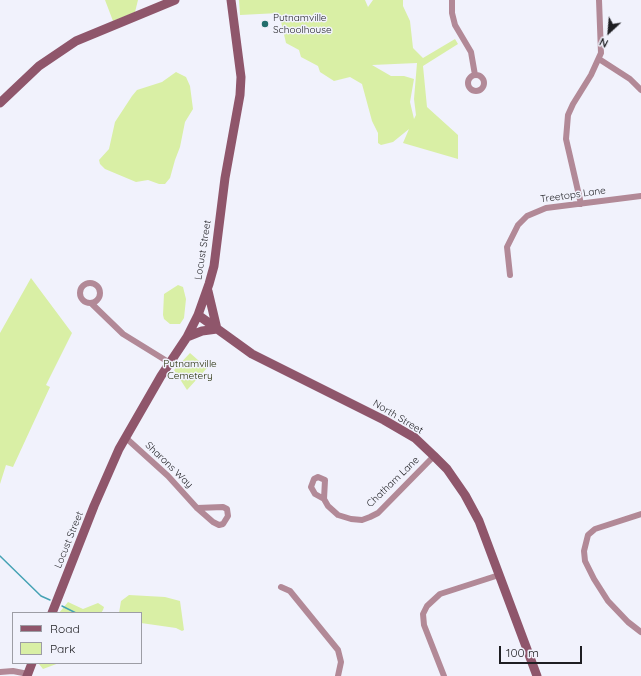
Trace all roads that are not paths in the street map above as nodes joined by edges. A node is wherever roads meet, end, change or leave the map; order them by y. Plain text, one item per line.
1 (175, 0) edge
2 (231, 0) edge
3 (452, 0) edge
4 (599, 0) edge
5 (599, 59) junction
6 (475, 75) dead end
7 (641, 90) edge
8 (0, 103) edge
9 (641, 196) edge
10 (581, 204) junction
11 (510, 275) dead end
12 (207, 290) junction
13 (92, 304) dead end
14 (198, 315) junction
15 (217, 329) junction
16 (187, 337) junction
17 (170, 363) junction
18 (126, 438) junction
19 (434, 456) junction
20 (324, 499) dead end
21 (197, 508) junction
22 (641, 514) edge
23 (499, 575) junction
24 (281, 587) dead end
25 (52, 612) edge
26 (641, 632) edge
27 (32, 664) edge
28 (0, 672) edge
29 (27, 675) edge
30 (338, 676) edge
31 (444, 676) edge
32 (537, 676) edge

1 - 8 main road
2 - 12 main road, Locust Street
3 - 6 street
4 - 5 street
5 - 7 street
5 - 10 street
9 - 10 street, Treetops Lane
10 - 11 street, Treetops Lane
12 - 14 main road, Locust Street
12 - 15 main road
13 - 17 street
14 - 15 main road, North Street
14 - 16 main road, Locust Street
15 - 16 main road
15 - 19 main road, North Street
16 - 17 main road, Locust Street
17 - 18 main road, Locust Street
18 - 21 street, Sharons Way
18 - 25 main road, Locust Street
19 - 20 street, Chatham Lane
19 - 23 main road, North Street
21 - 21 street, Sharons Way
22 - 26 street
23 - 31 street
23 - 32 main road, North Street
24 - 30 street
27 - 29 main road
28 - 29 street

